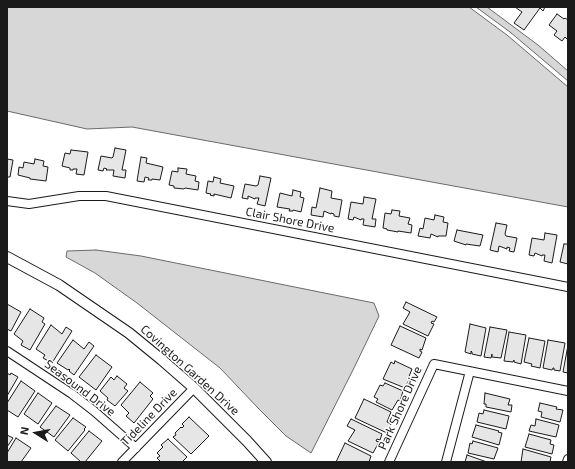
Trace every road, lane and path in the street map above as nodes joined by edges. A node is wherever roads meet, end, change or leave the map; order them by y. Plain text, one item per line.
1 (7, 201) edge
2 (7, 256) edge
3 (568, 287) edge
4 (7, 352) edge
5 (470, 372) junction
6 (194, 388) junction
7 (568, 391) edge
8 (136, 448) junction
9 (568, 459) edge
10 (122, 462) edge
11 (266, 462) edge
12 (389, 462) edge
13 (446, 462) edge
14 (567, 462) edge

1 - 3 street, Clair Shore Drive
2 - 6 street, Covington Garden Drive
4 - 8 street, Seasound Drive
5 - 7 street
5 - 12 street, Park Shore Drive
5 - 13 street
6 - 8 street, Tideline Drive
6 - 11 street, Covington Garden Drive
8 - 10 street, Tideline Drive
9 - 14 street

